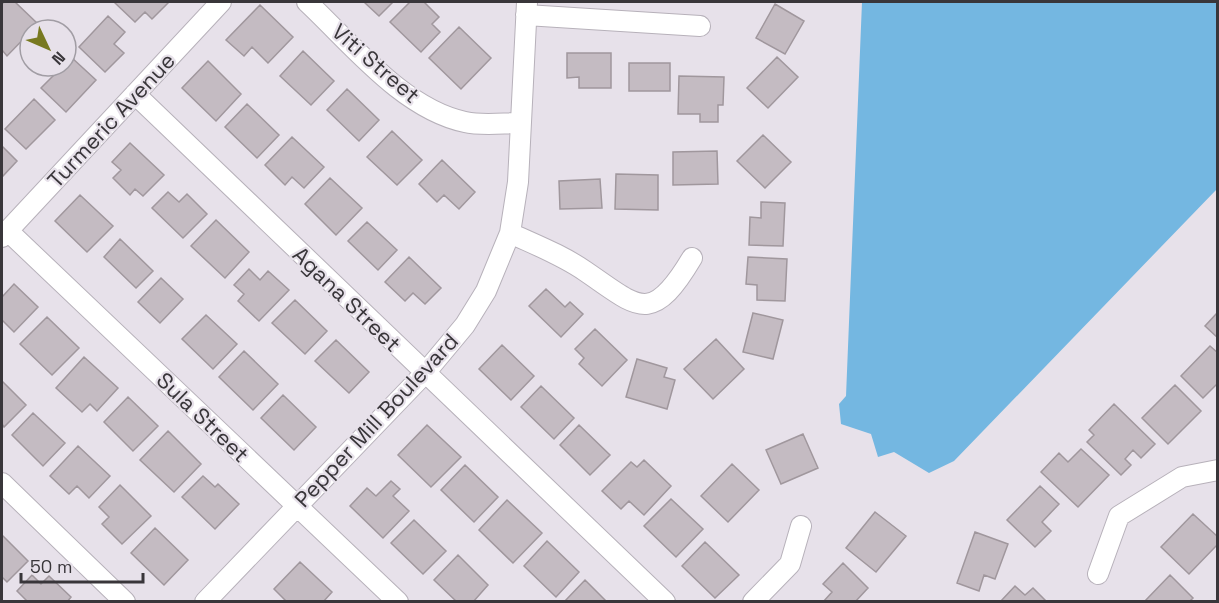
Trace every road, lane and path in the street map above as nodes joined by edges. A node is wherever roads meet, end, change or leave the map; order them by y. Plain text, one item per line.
1 (221, 2) edge
2 (307, 2) edge
3 (526, 8) edge
4 (700, 26) dead end
5 (135, 94) junction
6 (520, 123) junction
7 (510, 233) junction
8 (4, 234) edge
9 (692, 258) dead end
10 (425, 373) junction
11 (1218, 470) edge
12 (2, 483) edge
13 (297, 506) junction
14 (801, 526) dead end
15 (1098, 574) dead end
16 (125, 602) edge
17 (205, 602) edge
18 (398, 602) edge
19 (665, 602) edge
20 (753, 602) edge

1 - 5 street, Turmeric Avenue
2 - 6 street, Viti Street
3 - 4 street
3 - 6 street, Pepper Mill Boulevard
5 - 8 street, Turmeric Avenue
5 - 10 street, Agana Street
6 - 7 street, Pepper Mill Boulevard
7 - 9 street
7 - 10 street, Pepper Mill Boulevard
8 - 13 street, Sula Street
10 - 13 street, Pepper Mill Boulevard
10 - 19 street, Agana Street
11 - 15 street
12 - 16 street
13 - 17 street, Pepper Mill Boulevard
13 - 18 street, Sula Street
14 - 20 street

